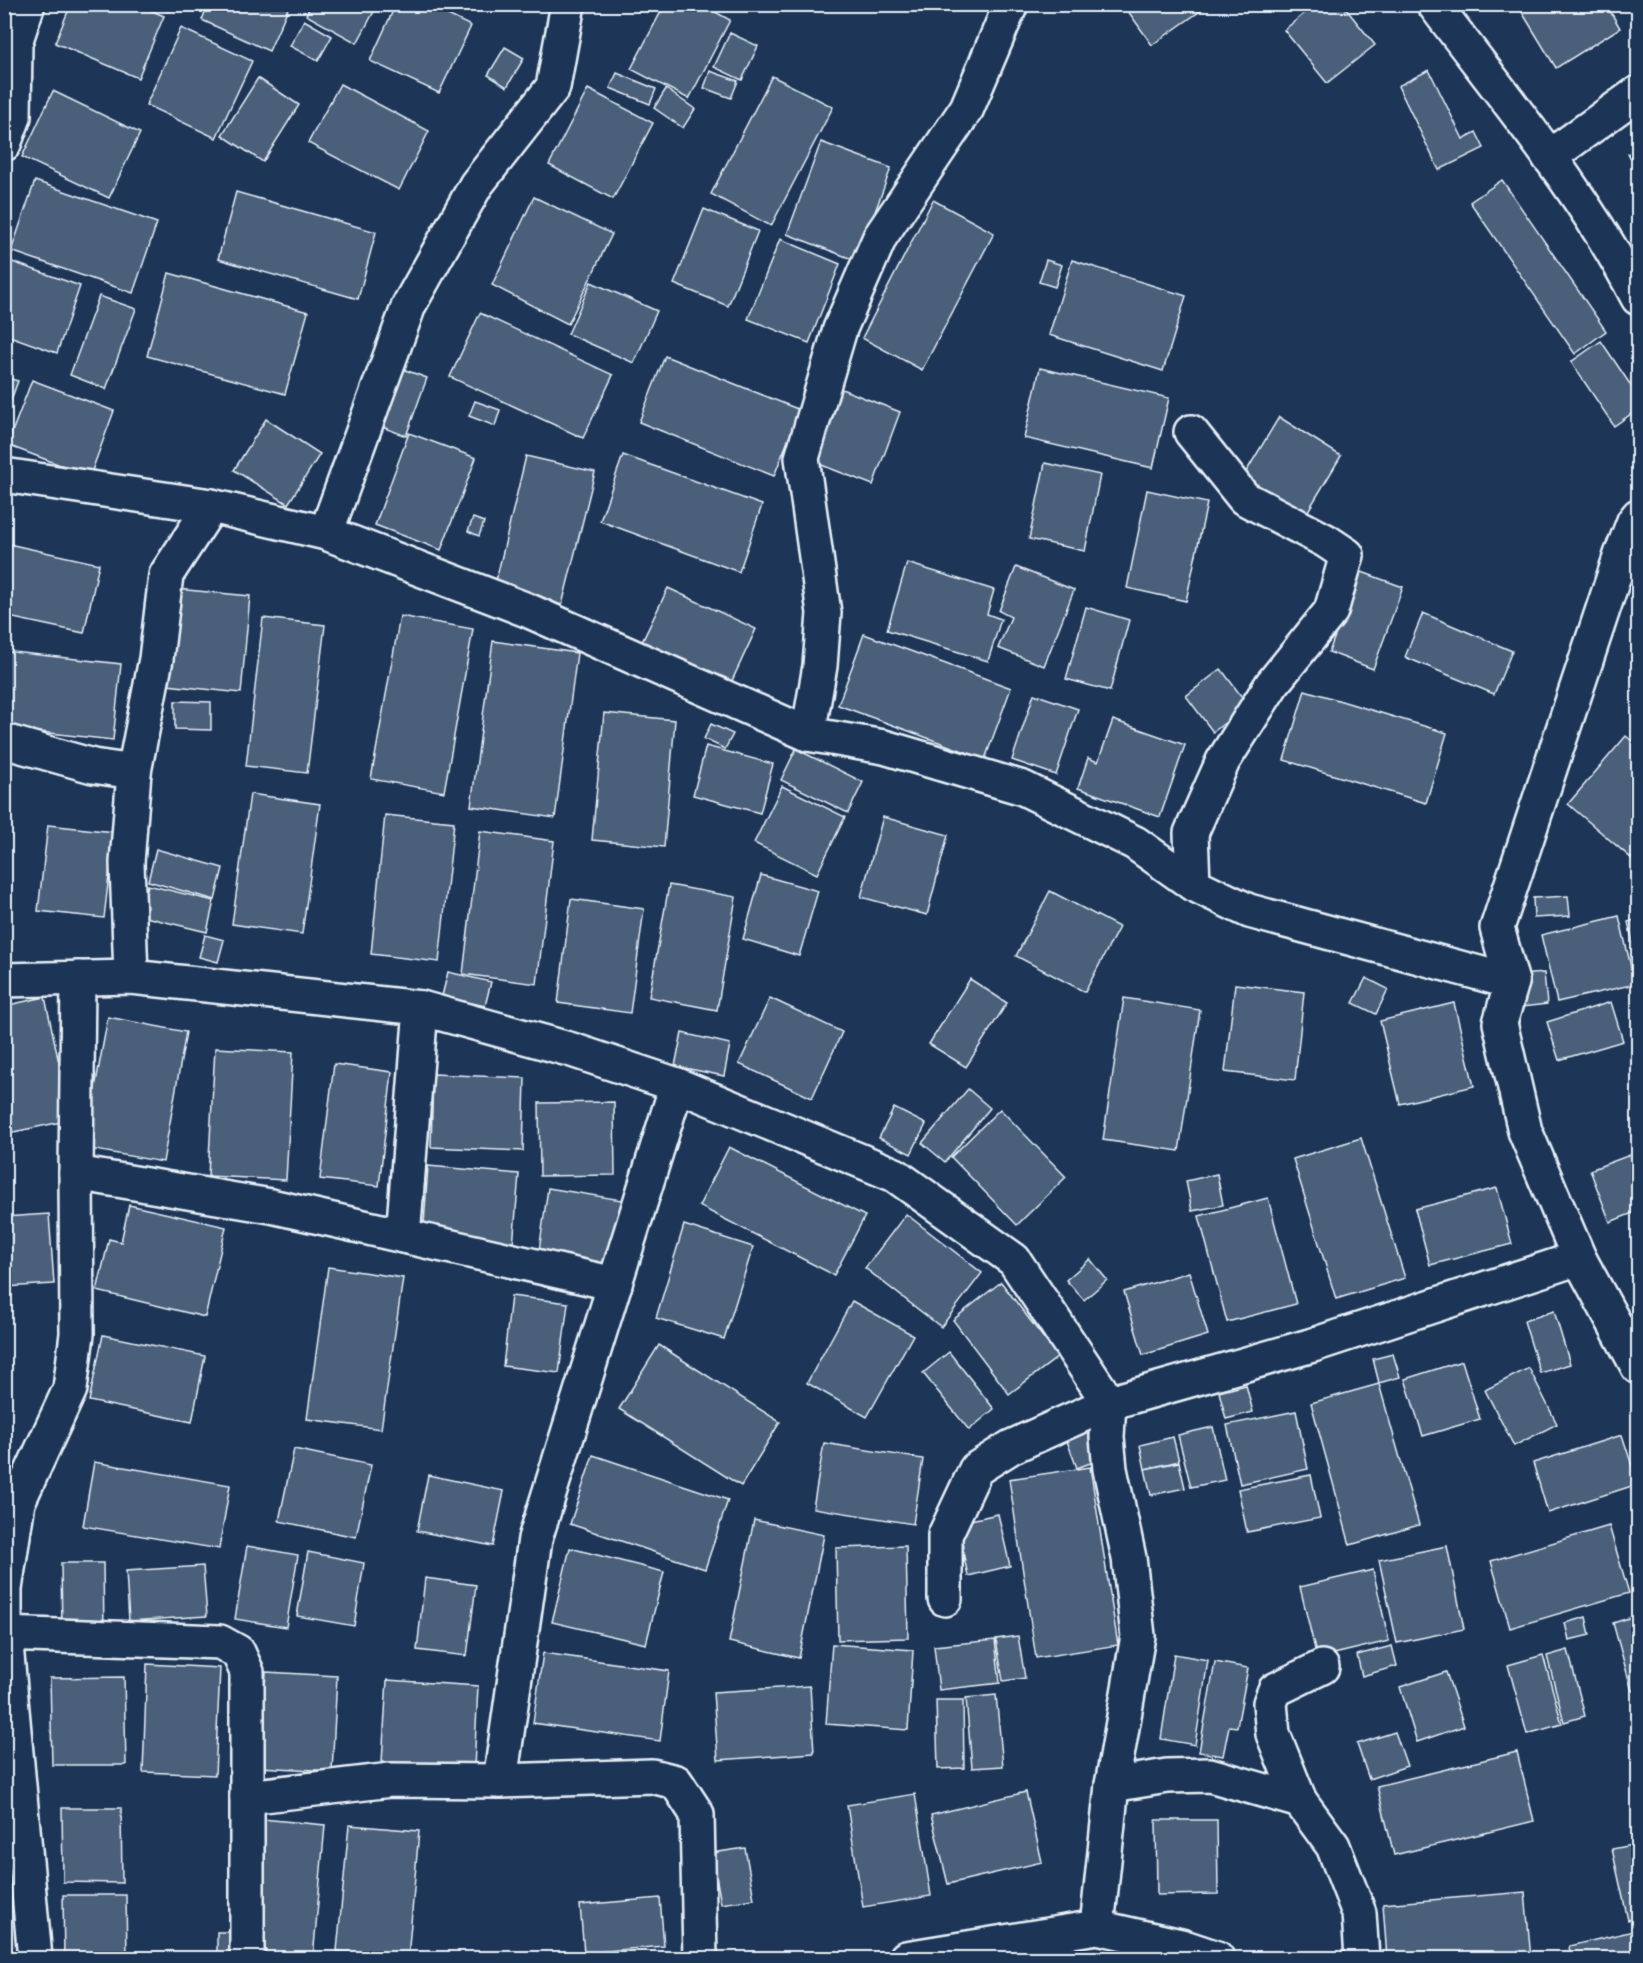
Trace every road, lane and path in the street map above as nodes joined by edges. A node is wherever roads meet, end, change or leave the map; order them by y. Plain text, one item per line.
1 (28, 4) edge
2 (568, 4) edge
3 (1011, 4) edge
4 (1434, 4) edge
5 (1638, 93) edge
6 (4, 144) edge
7 (1550, 157) junction
8 (1638, 298) edge
9 (1191, 432) dead end
10 (4, 475) edge
11 (212, 506) junction
12 (1636, 519) edge
13 (326, 533) junction
14 (808, 734) junction
15 (4, 741) edge
16 (134, 772) junction
17 (1193, 884) junction
18 (131, 977) junction
19 (78, 978) junction
20 (4, 980) edge
21 (1512, 982) junction
22 (421, 1008) junction
23 (677, 1085) junction
24 (76, 1173) junction
25 (403, 1236) junction
26 (1579, 1258) junction
27 (615, 1284) junction
28 (1638, 1367) edge
29 (1109, 1403) junction
30 (945, 1599) dead end
31 (5, 1634) edge
32 (1322, 1667) dead end
33 (500, 1781) junction
34 (1112, 1785) junction
35 (247, 1797) junction
36 (1300, 1801) junction
37 (1097, 1927) junction
38 (1181, 1952) edge
39 (35, 1959) edge
40 (248, 1959) edge
41 (700, 1959) edge
42 (906, 1959) edge
43 (1217, 1959) edge
44 (1362, 1959) edge

1 - 6 street
2 - 13 street
3 - 14 street
4 - 7 street
5 - 7 street
7 - 8 street
9 - 17 street
10 - 11 street
11 - 13 street
11 - 16 street
12 - 21 street
13 - 14 street
14 - 17 street
15 - 16 street
16 - 18 street
17 - 21 street
18 - 19 street
18 - 22 street
19 - 20 street
19 - 24 street
21 - 26 street
22 - 23 street
22 - 25 street
23 - 27 street
23 - 29 street
24 - 25 street
24 - 31 street
25 - 27 street
26 - 28 street
26 - 29 street
27 - 33 street
29 - 30 street
29 - 34 street
31 - 35 street
31 - 39 street
32 - 36 street
33 - 35 street
33 - 41 street
34 - 36 street
34 - 37 street
35 - 40 street
36 - 44 street
37 - 38 street
37 - 42 street
38 - 43 street

